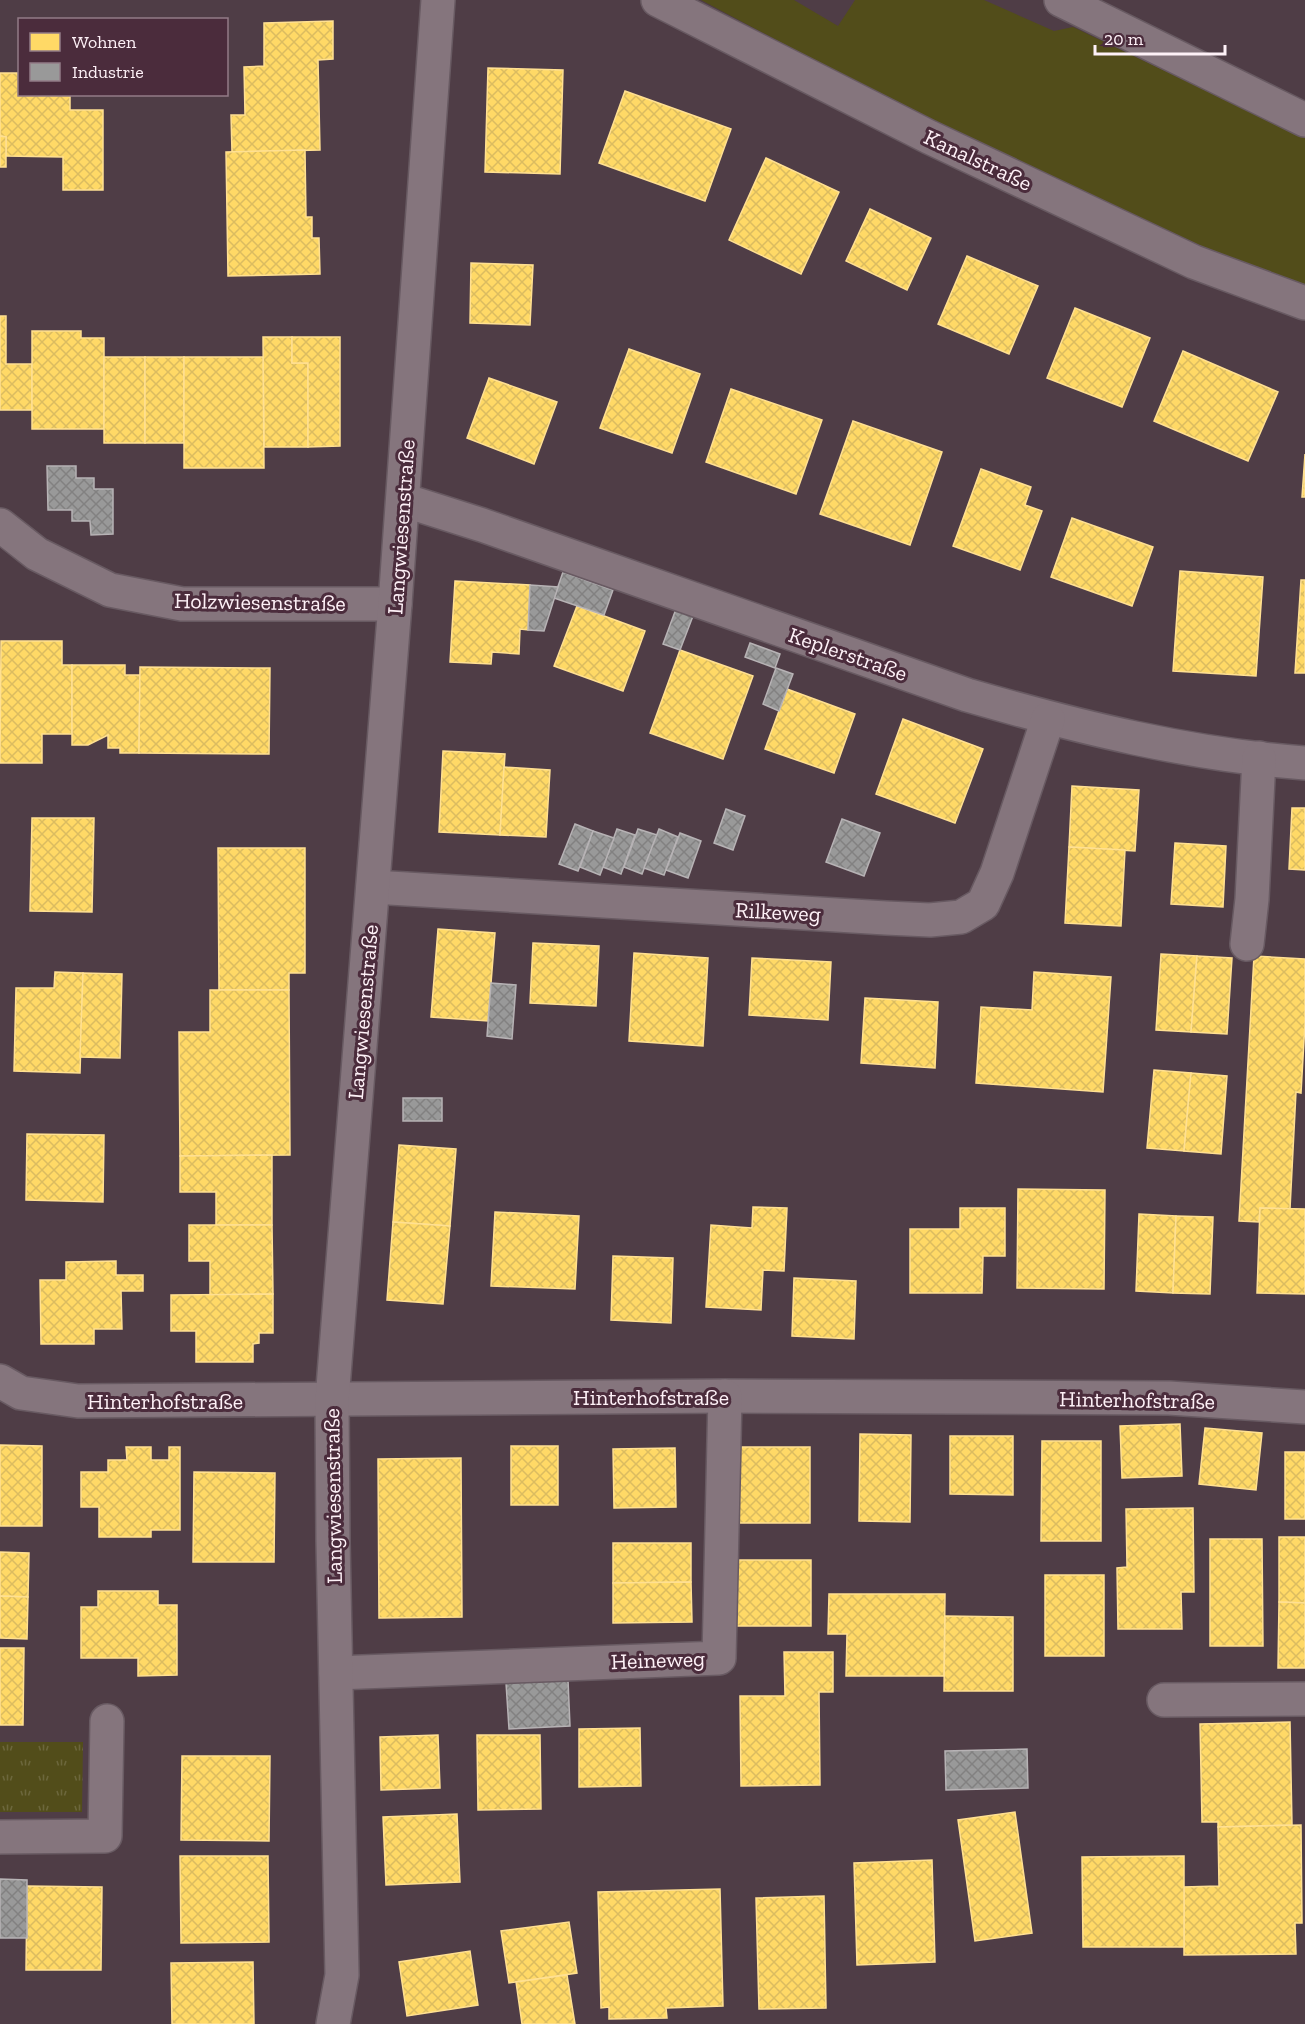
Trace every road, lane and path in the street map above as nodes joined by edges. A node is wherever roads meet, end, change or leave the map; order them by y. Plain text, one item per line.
1 (438, 0) edge
2 (658, 0) edge
3 (1061, 0) edge
4 (1305, 120) edge
5 (1305, 303) edge
6 (403, 500) junction
7 (0, 525) edge
8 (395, 604) junction
9 (1048, 719) junction
10 (1259, 758) junction
11 (1305, 763) edge
12 (373, 887) junction
13 (1247, 944) dead end
14 (0, 1381) edge
15 (725, 1396) junction
16 (332, 1400) junction
17 (1305, 1407) edge
18 (336, 1673) junction
19 (1305, 1699) edge
20 (1164, 1700) dead end
21 (107, 1721) dead end
22 (0, 1837) edge
23 (333, 2024) edge

1 - 6 street, Langwiesenstraße
2 - 5 street, Kanalstraße
3 - 4 street
6 - 8 street, Langwiesenstraße
6 - 9 street, Keplerstraße
7 - 8 street, Holzwiesenstraße
8 - 12 street, Langwiesenstraße
9 - 10 street, Keplerstraße
9 - 12 street, Rilkeweg
10 - 11 street, Keplerstraße
10 - 13 street
12 - 16 street, Langwiesenstraße
14 - 16 street, Hinterhofstraße
15 - 16 street, Hinterhofstraße
15 - 17 street, Hinterhofstraße
15 - 18 street, Heineweg
16 - 18 street, Langwiesenstraße
18 - 23 street, Langwiesenstraße
19 - 20 street
21 - 22 street

